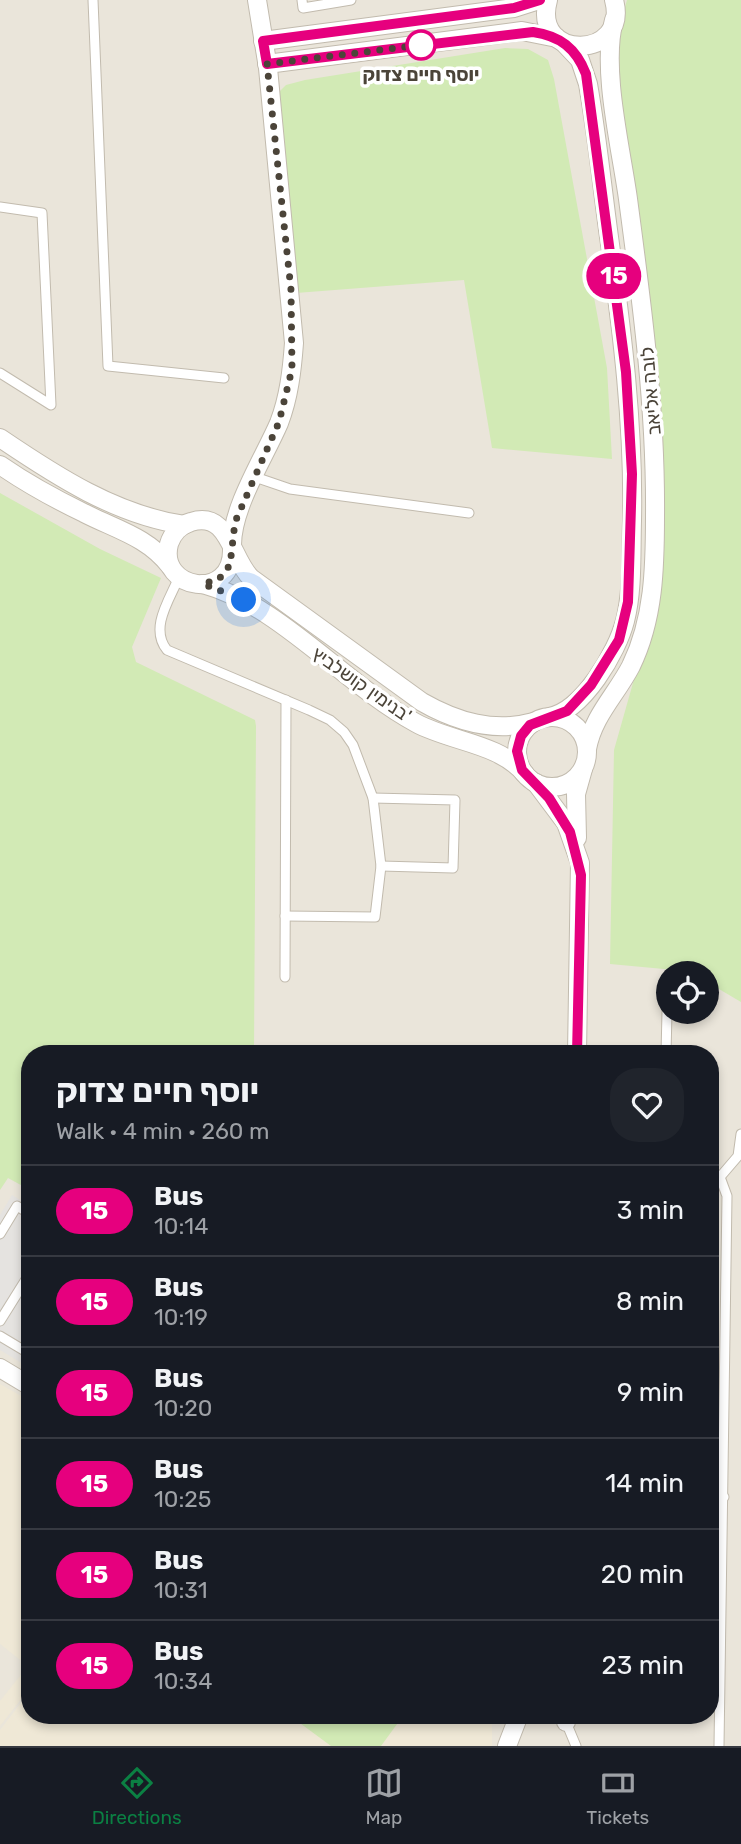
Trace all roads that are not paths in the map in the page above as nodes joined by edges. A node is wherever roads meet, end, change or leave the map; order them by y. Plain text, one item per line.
1 (93, 0) edge
2 (257, 0) edge
3 (302, 0) edge
4 (351, 0) edge
5 (540, 0) edge
6 (548, 0) edge
7 (614, 0) edge
8 (614, 20) junction
9 (561, 40) junction
10 (263, 41) junction
11 (267, 64) junction
12 (0, 206) edge
13 (0, 373) edge
14 (224, 378) dead end
15 (0, 438) edge
16 (5, 471) edge
17 (255, 477) junction
18 (469, 513) dead end
19 (184, 525) junction
20 (232, 546) junction
21 (176, 573) junction
22 (203, 584) junction
23 (286, 700) junction
24 (542, 719) junction
25 (585, 757) junction
26 (530, 779) junction
27 (373, 798) junction
28 (578, 852) junction
29 (382, 866) junction
30 (285, 916) junction
31 (285, 977) dead end
32 (667, 1024) edge
33 (577, 1045) edge
34 (666, 1045) edge
35 (741, 1133) edge
36 (720, 1177) joint
37 (21, 1208) edge
38 (0, 1234) edge
39 (21, 1287) edge
40 (0, 1321) edge
41 (0, 1336) edge
42 (21, 1349) edge
43 (0, 1368) edge
44 (21, 1380) edge
45 (719, 1497) edge
46 (724, 1497) junction
47 (512, 1724) edge
48 (568, 1724) edge
49 (510, 1745) edge
50 (576, 1746) edge
51 (719, 1746) edge

1 - 14 lane
2 - 10 street
3 - 4 lane
5 - 10 street
6 - 9 street, לובה אליאב
7 - 8 street, לובה אליאב
8 - 9 street
8 - 25 street, לובה אליאב
9 - 11 street
9 - 24 street, לובה אליאב
10 - 11 street
11 - 17 street
12 - 13 lane
15 - 19 street
16 - 21 street
17 - 18 lane
17 - 20 street
19 - 20 street
19 - 21 street
20 - 22 street
20 - 24 street, בנימין קושלביץ'
21 - 22 street
21 - 23 lane
22 - 26 street, בנימין קושלביץ'
23 - 27 lane
23 - 30 lane
24 - 25 street
24 - 26 street
25 - 26 street
25 - 28 street, בנימין קושלביץ'
26 - 28 street, בנימין קושלביץ'
27 - 29 lane
27 - 29 lane
28 - 33 street, בנימין קושלביץ'
29 - 30 lane
30 - 31 lane
32 - 34 lane
35 - 36 lane
36 - 46 lane
37 - 38 lane
39 - 40 lane
41 - 42 lane
43 - 44 street
45 - 46 lane
46 - 51 lane
47 - 49 street
48 - 50 lane

